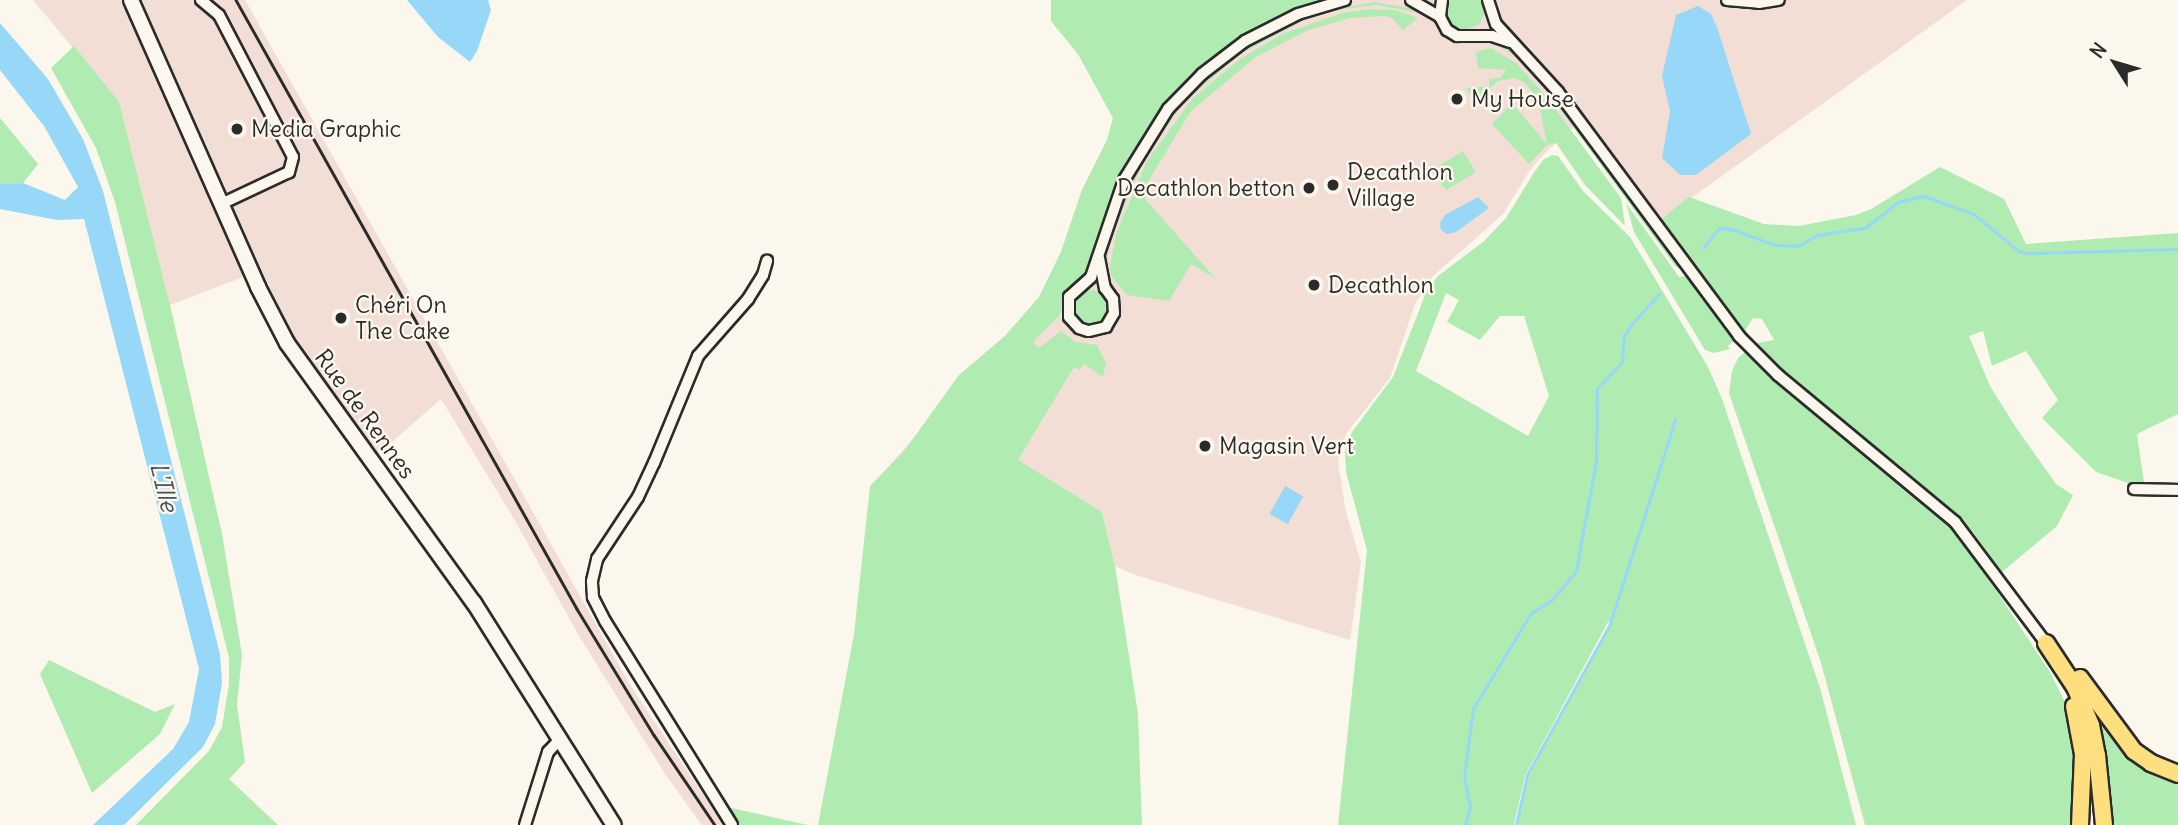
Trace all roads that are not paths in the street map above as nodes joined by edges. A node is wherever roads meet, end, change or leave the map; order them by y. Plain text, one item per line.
1 (131, 0) edge
2 (201, 0) edge
3 (1345, 0) edge
4 (1411, 0) edge
5 (1442, 0) edge
6 (1727, 0) edge
7 (1779, 0) edge
8 (1490, 4) edge
9 (1440, 17) junction
10 (1475, 35) junction
11 (1510, 42) junction
12 (221, 204) junction
13 (1099, 258) junction
14 (767, 261) dead end
15 (1081, 286) junction
16 (1105, 288) junction
17 (2134, 489) dead end
18 (2178, 490) edge
19 (2046, 643) junction
20 (559, 740) junction
21 (2178, 774) edge
22 (525, 825) edge
23 (614, 825) edge
24 (732, 825) edge
25 (2080, 825) edge
26 (2104, 825) edge

1 - 12 main road, Rue de Rennes
2 - 12 street
3 - 13 street
4 - 9 street
5 - 9 street
6 - 7 street
8 - 10 street
8 - 11 street
9 - 10 street
10 - 11 street
11 - 19 street
12 - 20 main road, Rue de Rennes
13 - 15 street
13 - 16 street
14 - 24 street
15 - 16 street
15 - 16 street
17 - 18 street
19 - 21 main road
19 - 25 main road
19 - 26 main road
20 - 22 street
20 - 23 main road, Rue de Rennes

